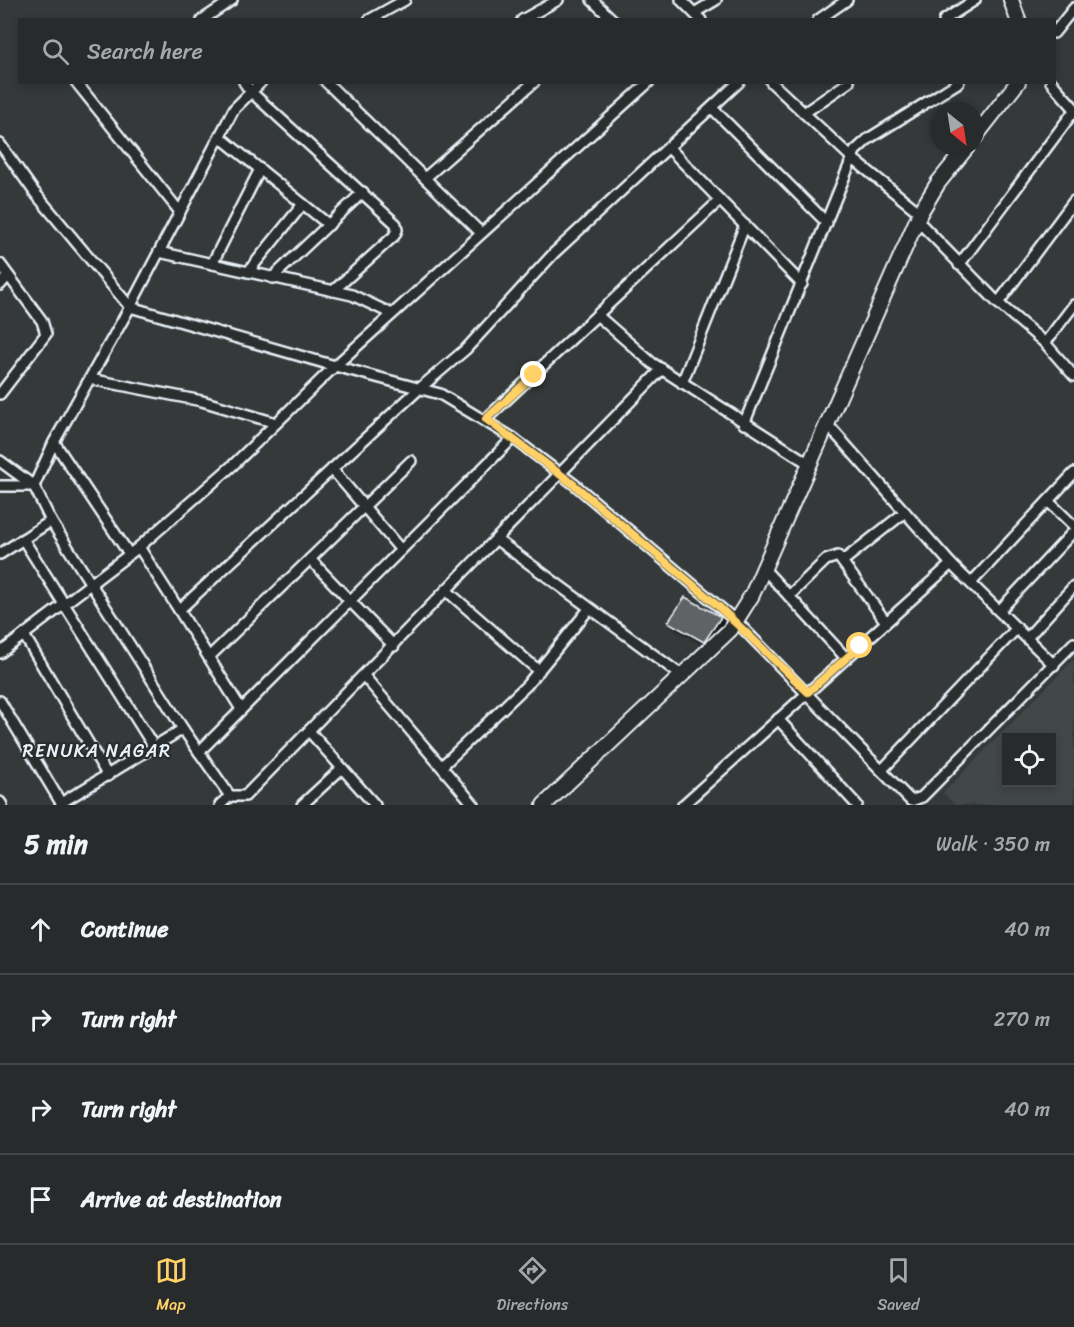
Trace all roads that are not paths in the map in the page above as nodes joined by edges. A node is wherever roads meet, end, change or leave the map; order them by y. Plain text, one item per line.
1 (232, 0) edge
2 (381, 0) edge
3 (405, 0) edge
4 (558, 0) edge
5 (592, 0) edge
6 (681, 0) edge
7 (716, 0) edge
8 (846, 0) edge
9 (975, 0) edge
10 (1011, 0) edge
11 (1074, 8) edge
12 (383, 12) junction
13 (697, 16) edge
14 (205, 18) edge
15 (372, 18) edge
16 (526, 18) edge
17 (609, 18) edge
18 (821, 18) edge
19 (947, 18) edge
20 (1017, 18) edge
21 (1056, 30) edge
22 (78, 84) edge
23 (245, 84) edge
24 (259, 84) edge
25 (328, 84) edge
26 (532, 84) edge
27 (647, 84) edge
28 (737, 84) edge
29 (773, 84) edge
30 (846, 84) edge
31 (956, 84) edge
32 (1016, 84) edge
33 (1053, 84) edge
34 (250, 91) junction
35 (712, 108) junction
36 (1074, 110) edge
37 (804, 113) junction
38 (984, 125) edge
39 (220, 137) junction
40 (0, 144) edge
41 (668, 147) junction
42 (960, 156) edge
43 (852, 158) junction
44 (260, 169) junction
45 (425, 178) junction
46 (363, 192) junction
47 (720, 200) junction
48 (1074, 201) edge
49 (303, 204) junction
50 (180, 212) junction
51 (919, 217) junction
52 (827, 223) junction
53 (329, 225) junction
54 (745, 225) junction
55 (481, 233) junction
56 (159, 252) junction
57 (0, 264) edge
58 (212, 264) junction
59 (959, 265) junction
60 (248, 272) junction
61 (8, 276) junction
62 (272, 278) junction
63 (802, 284) junction
64 (0, 285) edge
65 (333, 291) junction
66 (998, 303) junction
67 (1074, 305) edge
68 (130, 307) junction
69 (392, 314) junction
70 (597, 315) junction
71 (1045, 343) junction
72 (336, 366) junction
73 (662, 369) junction
74 (1074, 376) edge
75 (90, 379) junction
76 (682, 383) junction
77 (419, 389) junction
78 (0, 394) edge
79 (486, 419) junction
80 (276, 423) junction
81 (744, 424) junction
82 (828, 425) junction
83 (513, 438) junction
84 (54, 442) junction
85 (0, 461) edge
86 (411, 461) dead end
87 (811, 465) junction
88 (332, 469) junction
89 (1074, 473) edge
90 (559, 475) junction
91 (0, 486) edge
92 (34, 486) junction
93 (1048, 501) junction
94 (364, 506) junction
95 (905, 512) junction
96 (51, 521) junction
97 (1074, 526) edge
98 (1074, 531) edge
99 (23, 539) junction
100 (496, 540) junction
101 (139, 547) junction
102 (402, 550) junction
103 (0, 554) edge
104 (129, 554) junction
105 (310, 559) junction
106 (843, 561) junction
107 (951, 564) junction
108 (764, 569) junction
109 (971, 583) junction
110 (92, 584) junction
111 (1074, 586) edge
112 (447, 591) junction
113 (789, 596) junction
114 (350, 601) junction
115 (66, 605) junction
116 (589, 609) junction
117 (179, 610) junction
118 (999, 611) junction
119 (736, 621) junction
120 (886, 622) junction
121 (1017, 628) junction
122 (24, 635) junction
123 (1027, 638) junction
124 (1074, 644) edge
125 (394, 646) junction
126 (0, 653) edge
127 (208, 657) junction
128 (846, 658) junction
129 (1054, 665) junction
130 (539, 671) junction
131 (681, 675) junction
132 (364, 676) junction
133 (808, 692) junction
134 (0, 701) edge
135 (241, 709) junction
136 (778, 718) junction
137 (183, 729) junction
138 (309, 731) junction
139 (154, 747) junction
140 (199, 752) junction
141 (442, 766) junction
142 (342, 768) junction
143 (882, 770) junction
144 (108, 776) junction
145 (230, 796) junction
146 (60, 804) edge
147 (220, 805) edge
148 (302, 805) edge
149 (375, 805) edge
150 (474, 805) edge
151 (544, 805) edge
152 (683, 805) edge
153 (857, 805) edge

1 - 14 street
2 - 12 street
3 - 12 street
4 - 16 street
5 - 17 street
6 - 13 street
7 - 13 street
8 - 18 street
9 - 19 street
10 - 20 main road
11 - 21 street
12 - 15 street
22 - 50 street
23 - 34 street
24 - 34 street
25 - 45 street
26 - 45 street
27 - 55 street
28 - 35 street
29 - 37 street
30 - 37 street
31 - 43 street
32 - 38 main road
33 - 36 street
34 - 39 street
34 - 46 street
35 - 41 street
35 - 52 street
36 - 59 street
37 - 43 street
39 - 44 street
39 - 50 street
40 - 68 street
41 - 47 street
41 - 77 street
42 - 51 main road
43 - 51 street
43 - 52 street
44 - 49 street
44 - 58 street
45 - 55 street
46 - 53 street
46 - 65 street
47 - 54 street
47 - 70 street
48 - 66 street
49 - 53 street
49 - 60 street
50 - 56 street
51 - 59 street
51 - 82 main road
52 - 63 street
53 - 62 street
54 - 63 street
54 - 76 street
55 - 69 street
56 - 58 street
56 - 68 street
57 - 61 street
58 - 60 street
59 - 66 street
60 - 62 street
61 - 64 street
61 - 78 street
62 - 65 street
63 - 81 street
65 - 69 street
66 - 71 street
67 - 71 street
68 - 72 street
68 - 75 street
69 - 72 street
70 - 73 street
70 - 79 street
71 - 74 street
72 - 77 street
72 - 80 street
73 - 76 street
73 - 90 street
75 - 80 street
75 - 84 street
76 - 81 street
77 - 79 street
77 - 88 street
79 - 83 street
80 - 101 street
81 - 87 street
82 - 87 main road
82 - 95 street
83 - 90 street
83 - 102 street
84 - 92 street
84 - 104 street
85 - 92 street
86 - 94 street
87 - 108 main road
88 - 94 street
88 - 117 street
89 - 93 street
90 - 100 street
90 - 119 street
91 - 92 street
92 - 96 street
93 - 97 street
93 - 109 street
94 - 102 street
94 - 105 street
95 - 106 street
95 - 107 street
96 - 99 street
96 - 110 street
98 - 118 street
99 - 103 street
99 - 115 street
100 - 112 street
100 - 116 street
101 - 104 street
101 - 117 street
102 - 114 street
104 - 110 street
105 - 114 street
105 - 127 street
106 - 113 street
106 - 120 street
107 - 109 street
107 - 120 street
108 - 113 street
108 - 119 main road
109 - 118 street
110 - 115 street
110 - 137 street
111 - 123 street
112 - 125 street
112 - 130 street
113 - 128 street
114 - 125 street
114 - 135 street
115 - 122 street
115 - 139 street
116 - 130 street
116 - 131 street
117 - 127 street
118 - 121 street
119 - 131 main road
119 - 133 street
120 - 128 street
121 - 123 street
121 - 143 street
122 - 126 street
122 - 144 street
123 - 129 street
124 - 129 street
125 - 132 street
127 - 135 street
128 - 133 street
129 - 143 street
130 - 141 street
131 - 151 main road
132 - 138 street
132 - 141 street
133 - 136 street
133 - 143 street
134 - 146 street
135 - 140 street
136 - 152 street
136 - 153 street
137 - 139 street
137 - 140 street
138 - 142 street
138 - 145 street
139 - 144 street
140 - 145 street
141 - 150 street
142 - 148 street
142 - 149 street
144 - 146 street
145 - 147 street

